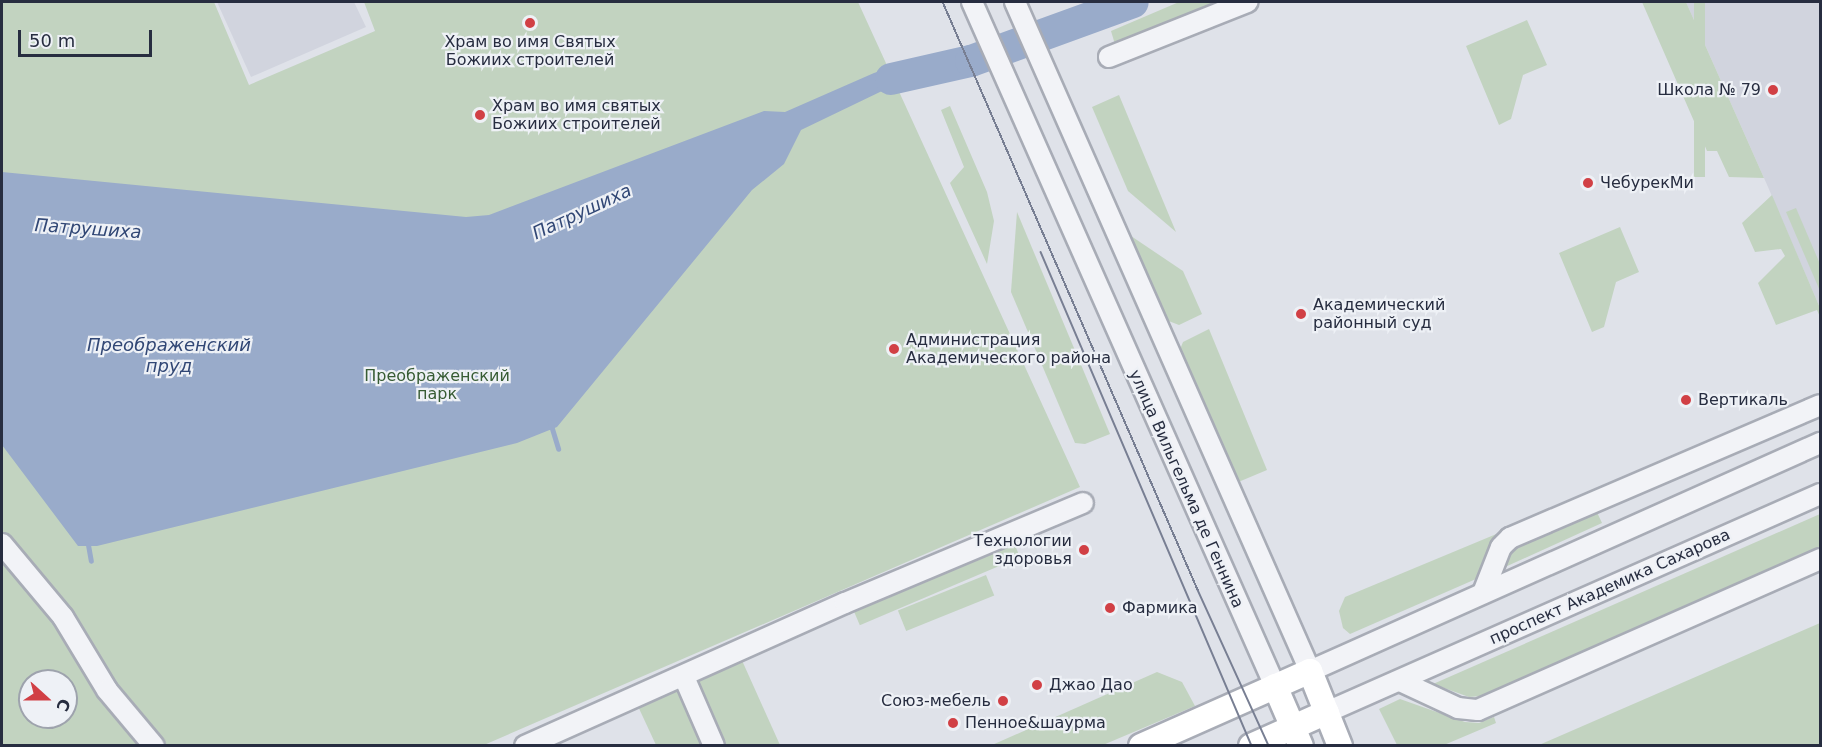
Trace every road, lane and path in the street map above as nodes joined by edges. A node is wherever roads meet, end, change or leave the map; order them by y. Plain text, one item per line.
1 (972, 2) edge
2 (1015, 2) edge
3 (1247, 2) edge
4 (1109, 57) dead end
5 (1821, 405) edge
6 (1821, 443) edge
7 (1821, 494) edge
8 (1083, 503) dead end
9 (2, 544) edge
10 (1821, 559) edge
11 (1483, 593) junction
12 (1310, 671) junction
13 (684, 677) junction
14 (1400, 681) junction
15 (1275, 686) junction
16 (1327, 712) junction
17 (1297, 736) edge
18 (154, 746) edge
19 (525, 746) edge
20 (714, 746) edge
21 (1141, 746) edge
22 (1251, 746) edge
23 (1340, 746) edge

1 - 15 street, улица Вильгельма де Геннина
2 - 12 street
3 - 4 street
5 - 11 street
6 - 11 street
7 - 14 street, проспект Академика Сахарова
8 - 13 street
9 - 18 street
10 - 14 street
11 - 12 street
12 - 15 main road
12 - 16 main road
13 - 19 street
13 - 20 street
14 - 16 street, проспект Академика Сахарова
15 - 17 main road, улица Вильгельма де Геннина
15 - 21 main road
16 - 17 main road, проспект Академика Сахарова
16 - 23 main road
17 - 22 main road, проспект Академика Сахарова

